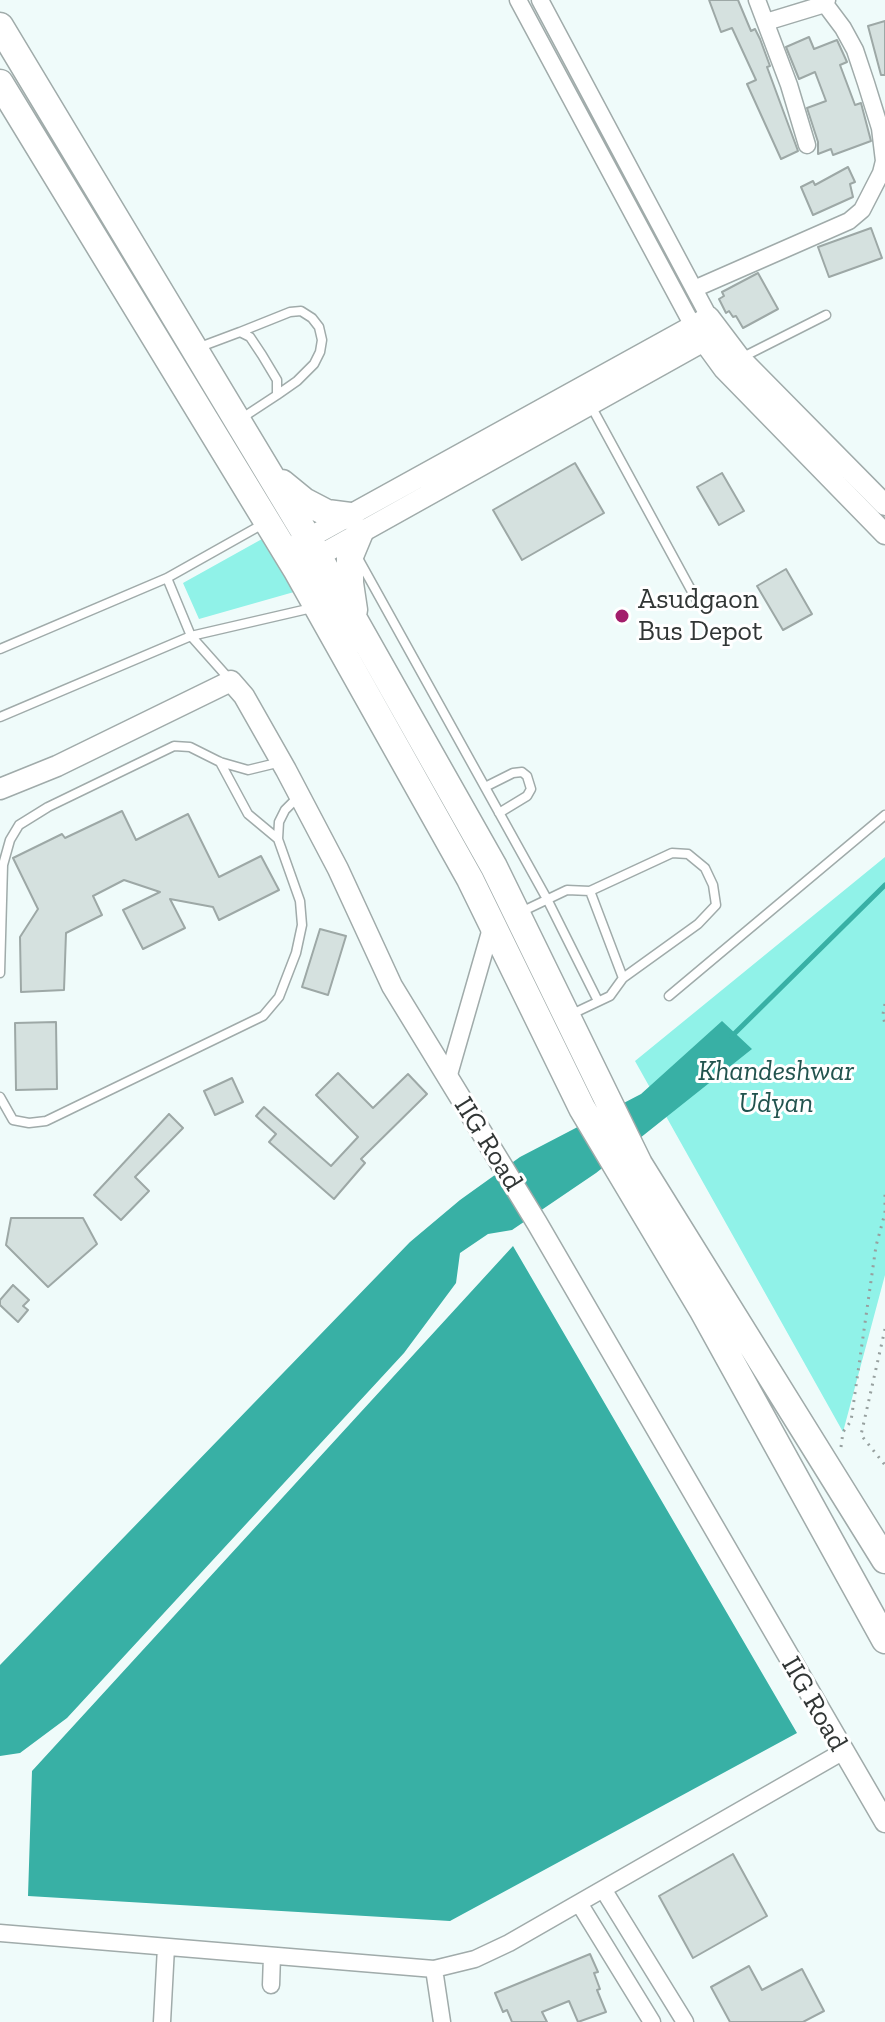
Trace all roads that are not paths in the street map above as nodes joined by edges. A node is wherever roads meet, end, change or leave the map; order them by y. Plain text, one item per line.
1 (518, 0) edge
2 (540, 0) edge
3 (757, 0) edge
4 (826, 2) edge
5 (766, 22) junction
6 (0, 26) edge
7 (0, 83) edge
8 (807, 145) dead end
9 (885, 161) edge
10 (694, 289) junction
11 (826, 315) dead end
12 (707, 329) junction
13 (240, 332) junction
14 (195, 349) junction
15 (740, 358) junction
16 (277, 395) junction
17 (586, 396) junction
18 (238, 421) junction
19 (269, 473) junction
20 (885, 505) edge
21 (267, 522) junction
22 (354, 532) junction
23 (885, 534) edge
24 (302, 554) junction
25 (167, 578) junction
26 (696, 599) dead end
27 (317, 607) junction
28 (357, 624) junction
29 (191, 636) junction
30 (0, 649) edge
31 (231, 681) junction
32 (0, 717) edge
33 (220, 762) junction
34 (282, 762) junction
35 (485, 787) junction
36 (0, 789) edge
37 (300, 795) junction
38 (499, 813) junction
39 (885, 815) edge
40 (278, 839) junction
41 (590, 891) junction
42 (547, 899) junction
43 (516, 914) junction
44 (492, 926) junction
45 (0, 973) edge
46 (623, 978) junction
47 (669, 996) dead end
48 (598, 1001) junction
49 (566, 1017) junction
50 (448, 1078) junction
51 (0, 1097) edge
52 (593, 1102) junction
53 (630, 1169) junction
54 (885, 1560) edge
55 (885, 1640) edge
56 (842, 1752) junction
57 (885, 1822) edge
58 (603, 1889) junction
59 (579, 1903) junction
60 (0, 1933) edge
61 (166, 1947) junction
62 (272, 1956) junction
63 (434, 1969) junction
64 (271, 1985) dead end
65 (162, 2022) edge
66 (442, 2022) edge
67 (652, 2022) edge
68 (685, 2022) edge

1 - 12 street
2 - 10 street
3 - 5 street
4 - 5 street
4 - 9 street
5 - 8 street
6 - 14 highway
7 - 21 highway
9 - 10 street
10 - 12 street
11 - 15 lane
12 - 15 street
12 - 17 street
12 - 23 street
13 - 14 lane
13 - 16 lane
13 - 16 lane
14 - 18 highway
15 - 20 street
16 - 18 lane
17 - 22 street
17 - 26 lane
18 - 19 highway
19 - 22 highway
19 - 24 highway
21 - 24 highway
21 - 25 lane
22 - 24 street
22 - 28 highway
22 - 35 lane
24 - 27 highway
24 - 28 highway
25 - 29 lane
25 - 30 lane
27 - 29 lane
27 - 44 highway
28 - 43 highway
29 - 31 lane
29 - 32 lane
31 - 34 street, IIG Road
31 - 36 street
33 - 34 lane
33 - 40 lane
33 - 45 lane
34 - 37 street, IIG Road
35 - 38 lane
35 - 38 lane
37 - 40 lane
37 - 50 street, IIG Road
38 - 42 lane
39 - 47 lane
40 - 51 lane
41 - 42 lane
41 - 46 lane
41 - 46 lane
42 - 43 lane
42 - 48 lane
43 - 44 street
43 - 49 highway
44 - 50 street
44 - 52 highway
46 - 48 lane
48 - 49 lane
49 - 52 highway
50 - 56 street, IIG Road
52 - 53 highway
53 - 54 highway
53 - 55 highway
56 - 57 street, IIG Road
56 - 58 street
58 - 59 street
58 - 68 street
59 - 63 street
59 - 67 street
60 - 61 street
61 - 62 street
61 - 65 street
62 - 63 street
62 - 64 street
63 - 66 street

